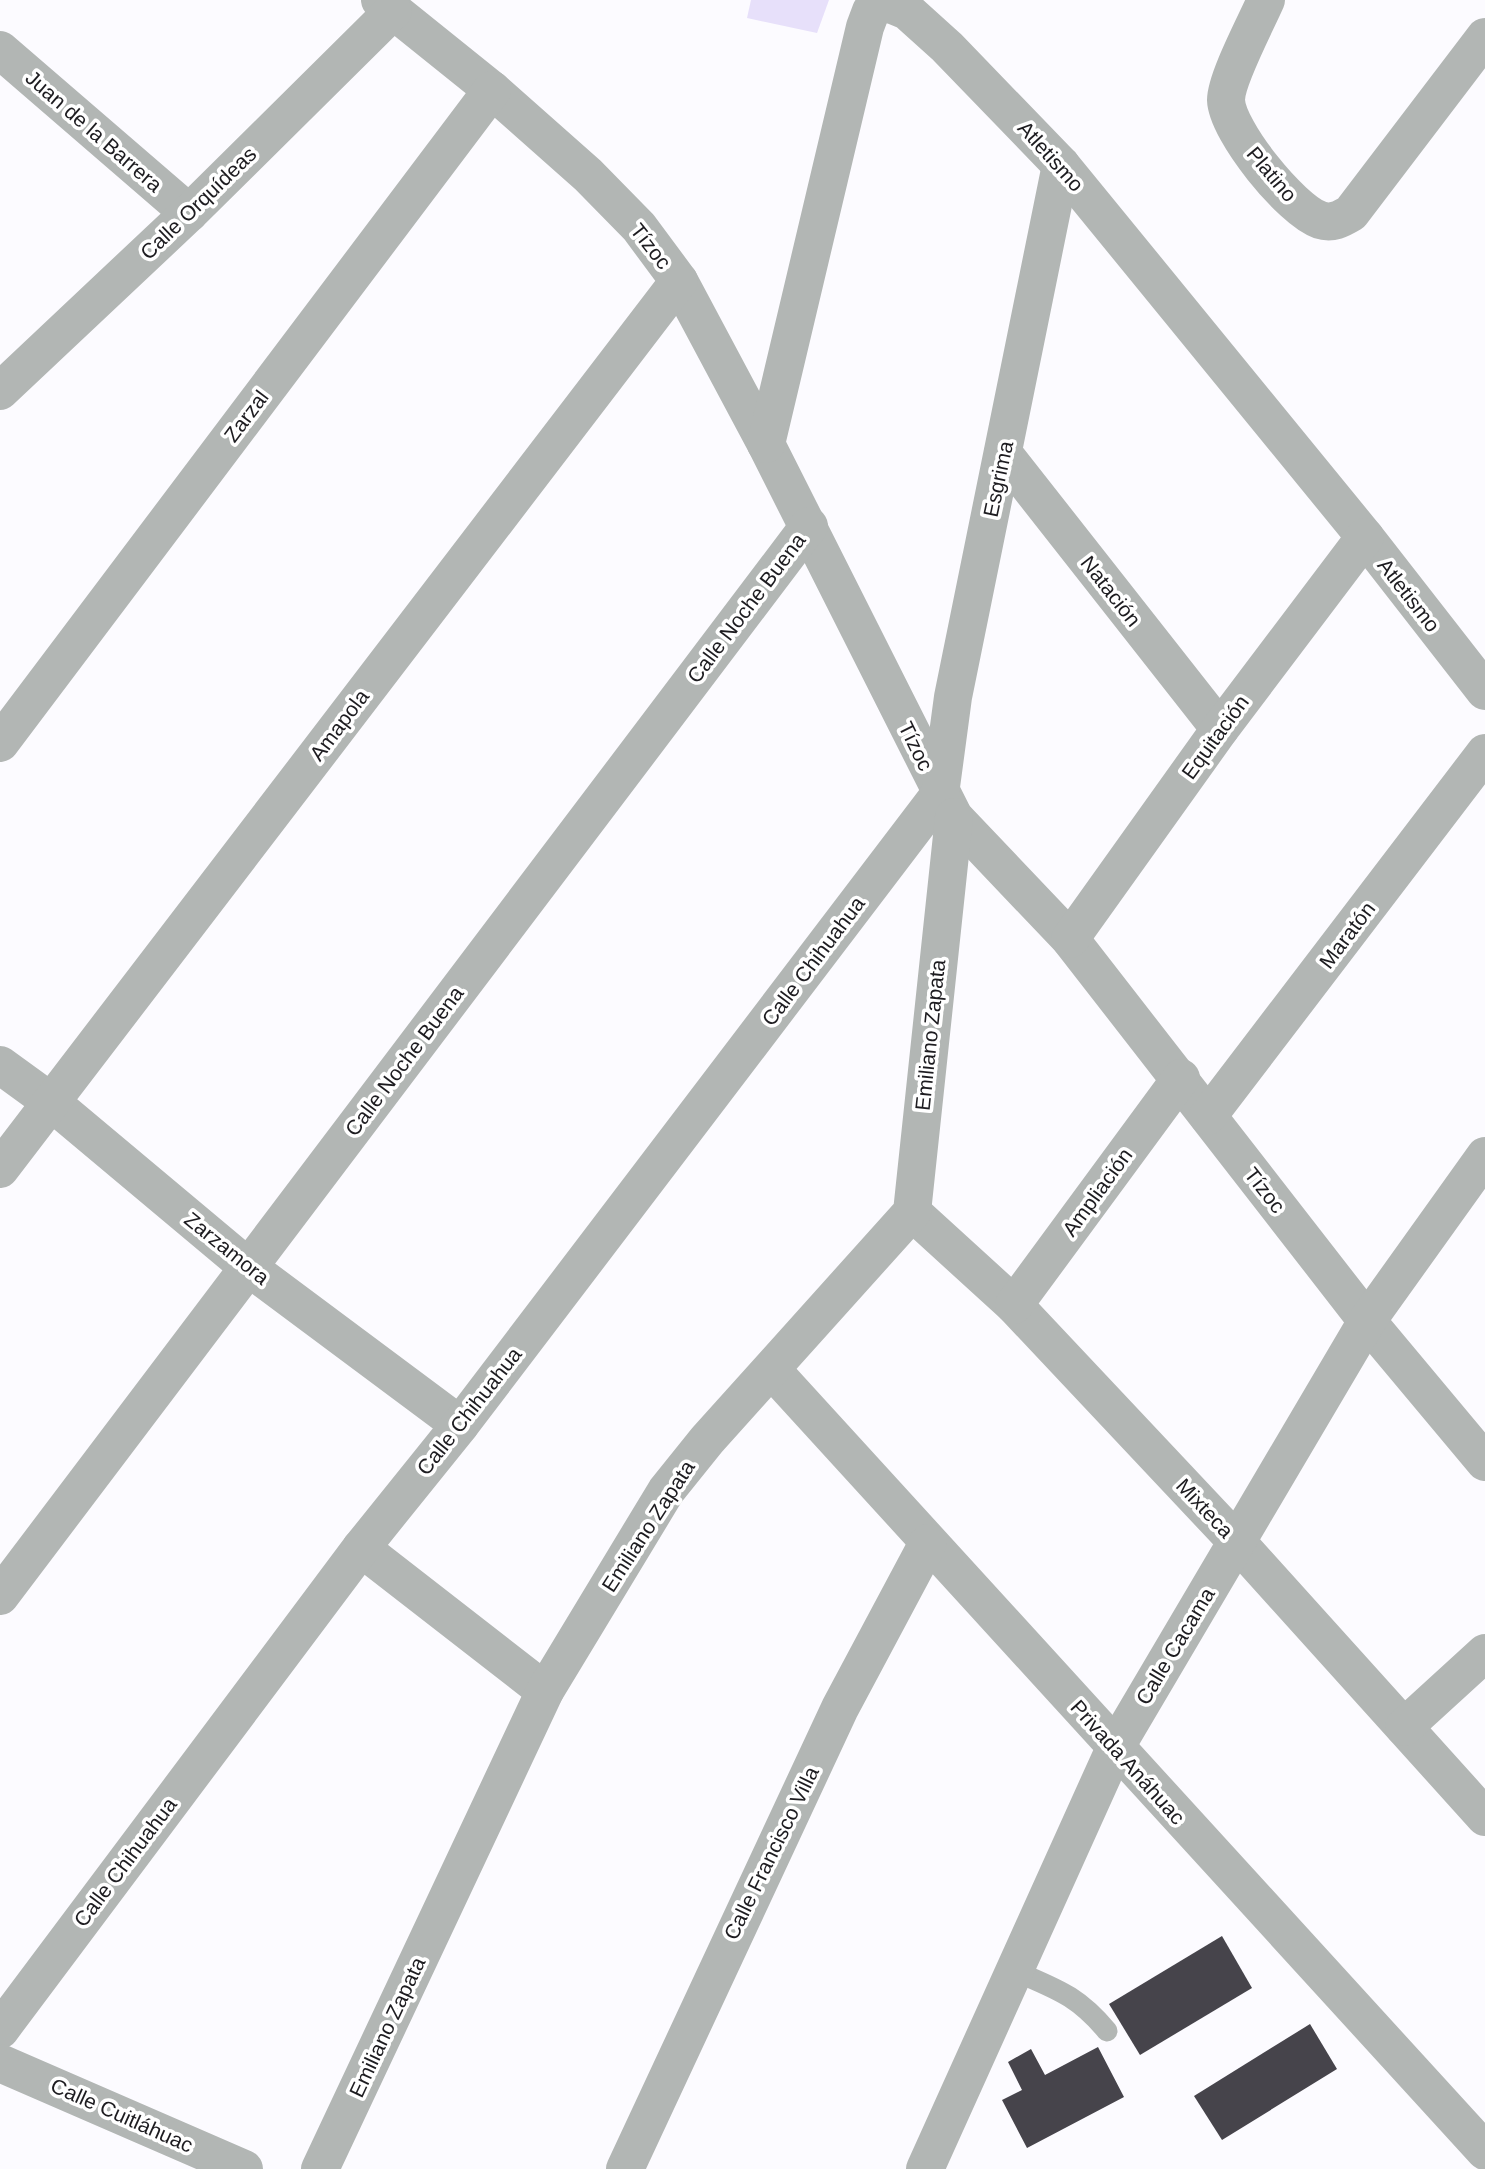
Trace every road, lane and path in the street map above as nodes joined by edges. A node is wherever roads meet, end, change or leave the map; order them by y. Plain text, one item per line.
1 (1266, 0) edge
2 (386, 6) edge
3 (1485, 37) edge
4 (0, 50) edge
5 (492, 90) junction
6 (1062, 164) junction
7 (189, 213) junction
8 (678, 281) junction
9 (0, 391) edge
10 (766, 444) junction
11 (1003, 453) junction
12 (809, 526) junction
13 (1364, 537) junction
14 (1485, 691) edge
15 (1220, 729) junction
16 (0, 743) edge
17 (1485, 753) edge
18 (947, 806) junction
19 (1070, 939) junction
20 (0, 1065) edge
21 (1181, 1078) junction
22 (51, 1102) junction
23 (1208, 1116) junction
24 (1485, 1156) edge
25 (0, 1169) edge
26 (912, 1212) junction
27 (248, 1267) junction
28 (1014, 1305) junction
29 (1367, 1321) junction
30 (772, 1370) junction
31 (460, 1425) junction
32 (1485, 1462) edge
33 (928, 1542) junction
34 (1237, 1542) junction
35 (361, 1548) junction
36 (0, 1596) edge
37 (1485, 1653) edge
38 (545, 1690) junction
39 (1404, 1727) junction
40 (1115, 1748) junction
41 (1485, 1817) edge
42 (1014, 1970) junction
43 (0, 2030) edge
44 (1107, 2031) dead end
45 (0, 2063) edge
46 (1485, 2151) edge
47 (244, 2169) edge
48 (320, 2169) edge
49 (625, 2169) edge
50 (925, 2169) edge

1 - 3 street, Platino
2 - 5 street, Tízoc
2 - 7 street, Calle Orquídeas
4 - 7 street, Juan de la Barrera
5 - 8 street, Tízoc
5 - 16 street, Zarzal
6 - 10 street, Atletismo
6 - 11 street, Esgrima
6 - 13 street, Atletismo
7 - 9 street, Calle Orquídeas
8 - 10 street, Tízoc
8 - 22 street, Amapola
10 - 12 street, Tízoc
11 - 15 street, Natación
11 - 18 street, Esgrima
12 - 18 street, Tízoc
12 - 27 street, Calle Noche Buena
13 - 14 street, Atletismo
13 - 15 street, Equitación
15 - 19 street, Equitación
17 - 23 street, Maratón
18 - 19 street, Tízoc
18 - 26 street, Emiliano Zapata
18 - 31 street, Calle Chihuahua
19 - 21 street, Tízoc
20 - 22 street, Zarzamora
21 - 23 street, Tízoc
21 - 28 street, Ampliación
22 - 25 street, Amapola
22 - 27 street, Zarzamora
23 - 29 street, Tízoc
24 - 29 street, Calle Cacama
26 - 28 street, Mixteca
26 - 30 street, Emiliano Zapata
27 - 31 street, Zarzamora
27 - 36 street, Calle Noche Buena
28 - 34 street, Mixteca
29 - 32 street, Tízoc
29 - 34 street, Calle Cacama
30 - 33 street, Privada Anáhuac
30 - 38 street, Emiliano Zapata
31 - 35 street, Calle Chihuahua
33 - 40 street, Privada Anáhuac
33 - 49 street, Calle Francisco Villa
34 - 39 street, Mixteca
34 - 40 street, Calle Cacama
35 - 38 street
35 - 43 street, Calle Chihuahua
37 - 39 street
38 - 48 street, Emiliano Zapata
39 - 41 street, Mixteca
40 - 42 street, Calle Cacama
40 - 46 street, Privada Anáhuac
42 - 44 lane
42 - 50 street, Calle Cacama
45 - 47 street, Calle Cuitláhuac

